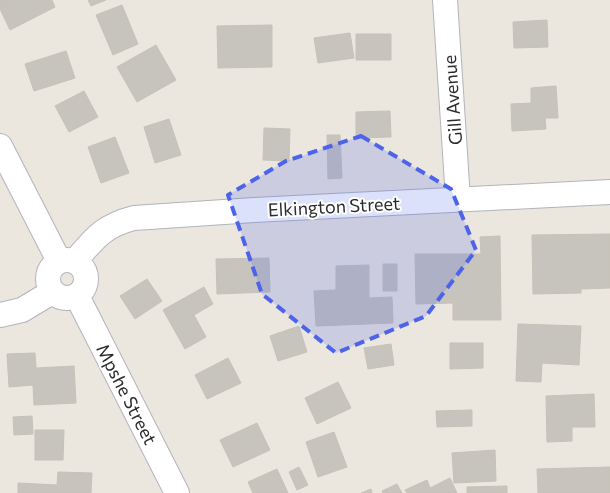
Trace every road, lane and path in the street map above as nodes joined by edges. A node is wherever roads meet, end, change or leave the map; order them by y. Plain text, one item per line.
1 (445, 0) edge
2 (0, 146) edge
3 (610, 192) edge
4 (458, 199) junction
5 (67, 261) junction
6 (52, 292) junction
7 (77, 296) junction
8 (0, 315) edge
9 (177, 493) edge

1 - 4 street, Gill Avenue
2 - 5 street
3 - 4 street, Elkington Street
4 - 5 street, Elkington Street
5 - 6 street
5 - 7 street
6 - 7 street
6 - 8 street
7 - 9 street, Mpshe Street

